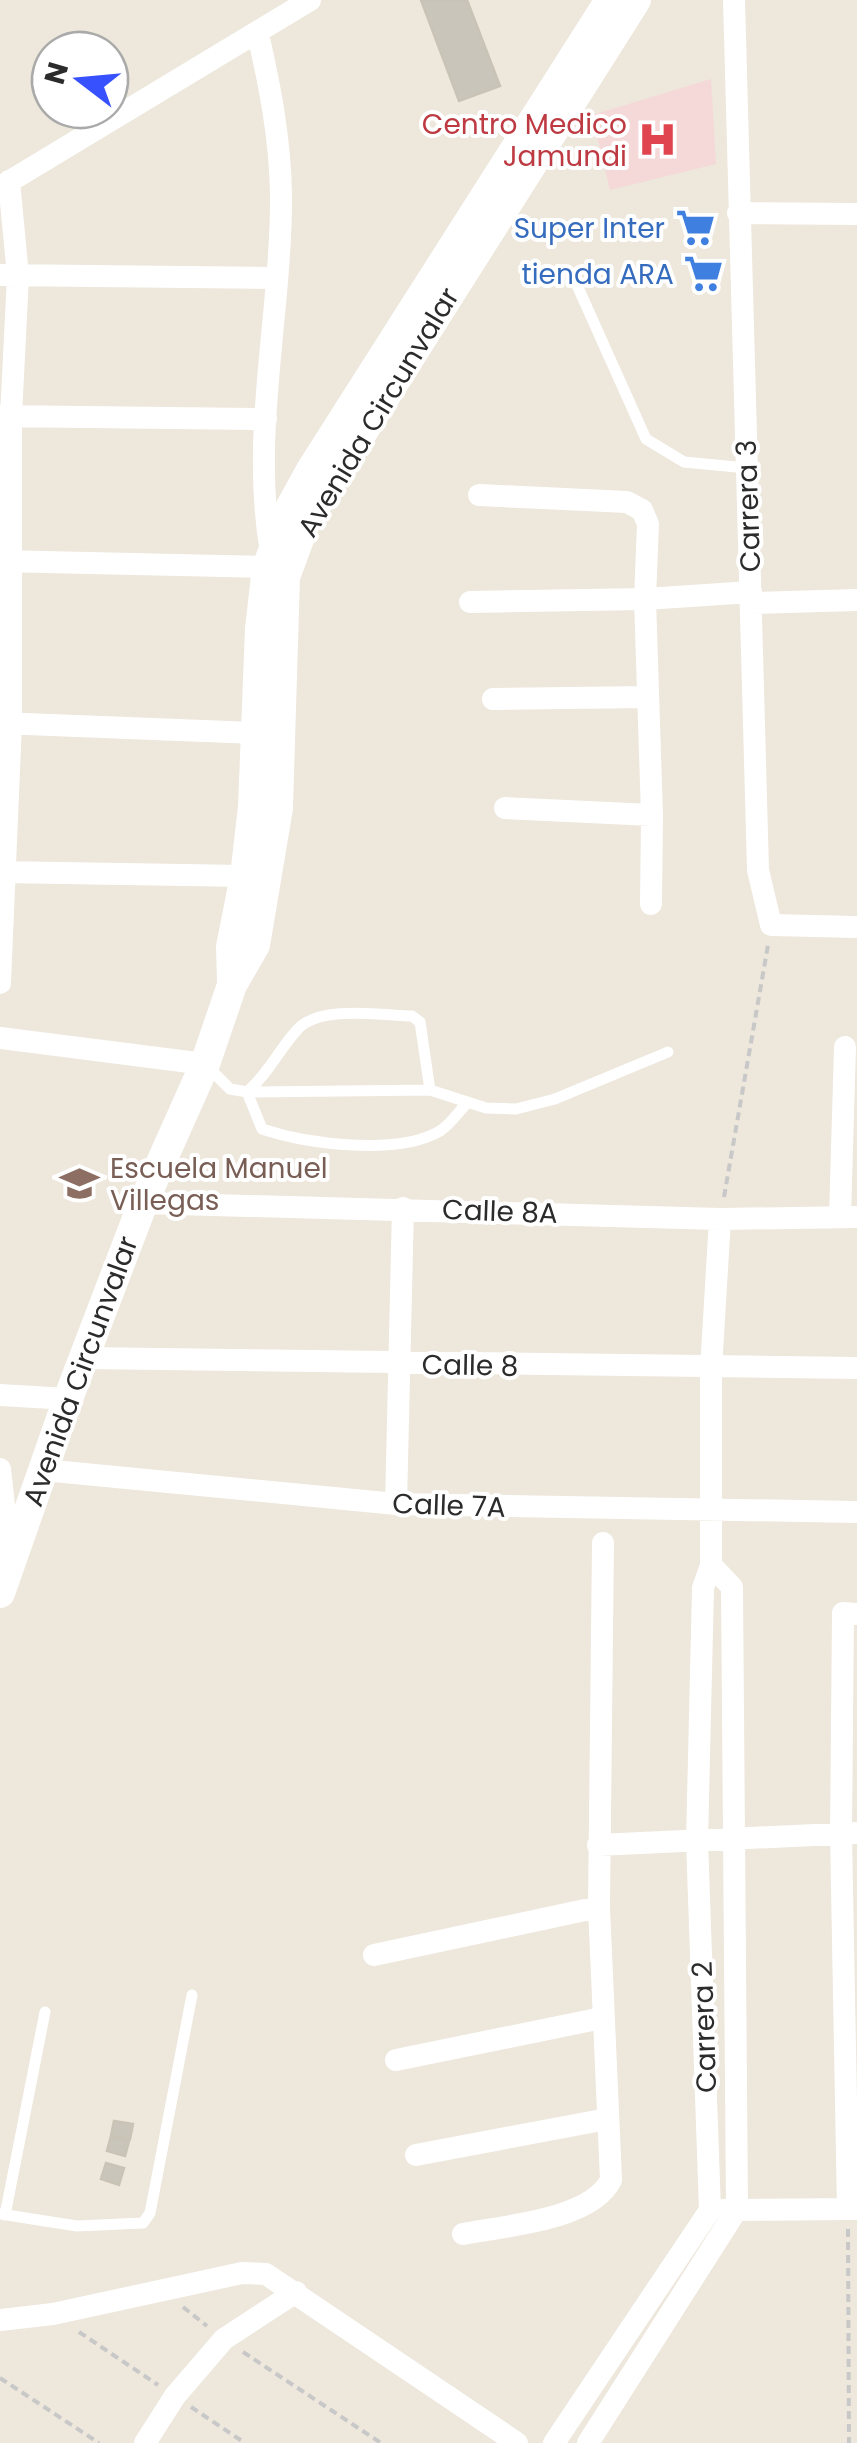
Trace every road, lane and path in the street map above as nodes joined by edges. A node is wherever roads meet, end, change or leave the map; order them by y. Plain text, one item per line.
1 (310, 0) edge
2 (610, 0) edge
3 (636, 0) edge
4 (734, 0) edge
5 (258, 34) junction
6 (5, 184) edge
7 (738, 213) junction
8 (857, 214) edge
9 (572, 274) dead end
10 (9, 276) edge
11 (275, 278) junction
12 (5, 416) edge
13 (266, 419) junction
14 (747, 468) junction
15 (480, 495) dead end
16 (269, 560) junction
17 (4, 561) edge
18 (751, 598) junction
19 (645, 599) junction
20 (857, 600) edge
21 (470, 602) dead end
22 (647, 697) junction
23 (493, 699) dead end
24 (5, 723) edge
25 (255, 733) junction
26 (505, 808) dead end
27 (652, 815) junction
28 (3, 872) edge
29 (245, 876) junction
30 (651, 904) dead end
31 (771, 926) junction
32 (857, 927) edge
33 (0, 982) edge
34 (232, 985) junction
35 (0, 1038) edge
36 (845, 1047) dead end
37 (668, 1052) dead end
38 (205, 1064) junction
39 (430, 1090) junction
40 (247, 1092) junction
41 (468, 1102) junction
42 (143, 1202) junction
43 (403, 1208) junction
44 (849, 1217) edge
45 (720, 1219) junction
46 (84, 1358) junction
47 (398, 1364) junction
48 (711, 1368) junction
49 (857, 1368) edge
50 (0, 1395) edge
51 (68, 1399) junction
52 (0, 1469) edge
53 (44, 1470) junction
54 (396, 1504) junction
55 (709, 1511) junction
56 (857, 1512) edge
57 (603, 1544) dead end
58 (5, 1564) edge
59 (711, 1565) junction
60 (0, 1593) edge
61 (857, 1614) edge
62 (849, 1834) edge
63 (732, 1839) junction
64 (697, 1841) junction
65 (598, 1846) junction
66 (598, 1907) junction
67 (374, 1955) dead end
68 (192, 1994) dead end
69 (45, 2012) dead end
70 (602, 2018) junction
71 (396, 2060) dead end
72 (851, 2104) edge
73 (607, 2119) junction
74 (416, 2155) dead end
75 (737, 2209) junction
76 (852, 2209) edge
77 (710, 2210) junction
78 (2, 2214) edge
79 (463, 2234) dead end
80 (164, 2292) junction
81 (296, 2292) junction
82 (53, 2314) junction
83 (0, 2320) edge
84 (224, 2339) junction
85 (0, 2378) edge
86 (176, 2396) junction
87 (849, 2425) junction
88 (857, 2425) edge
89 (99, 2443) edge
90 (145, 2443) edge
91 (245, 2443) edge
92 (380, 2443) edge
93 (517, 2443) edge
94 (554, 2443) edge
95 (588, 2443) edge
96 (849, 2443) edge

1 - 5 street
2 - 16 main road, Avenida Circunvalar
3 - 34 main road, Avenida Circunvalar
4 - 7 street, Carrera 3
5 - 6 street
5 - 11 street
6 - 10 street
7 - 8 street
7 - 14 street, Carrera 3
9 - 14 lane
10 - 11 street
10 - 12 street
11 - 13 street
12 - 13 street
12 - 17 street
13 - 16 street
14 - 18 street, Carrera 3
15 - 19 street
16 - 17 street
16 - 25 main road, Avenida Circunvalar
17 - 24 street
18 - 19 street
18 - 20 street
18 - 31 street, Carrera 3
19 - 21 street
19 - 22 street
22 - 23 street
22 - 27 street
24 - 25 street
24 - 28 street
25 - 29 main road, Avenida Circunvalar
26 - 27 street
27 - 30 street
28 - 29 street
28 - 33 street
29 - 34 main road, Avenida Circunvalar
31 - 32 street
31 - 45 path
34 - 38 main road, Avenida Circunvalar
35 - 38 street
36 - 44 street
37 - 41 lane
38 - 40 lane
38 - 42 main road, Avenida Circunvalar
39 - 40 lane
39 - 40 lane
39 - 41 lane
40 - 41 lane
42 - 43 street, Calle 8A
42 - 46 main road, Avenida Circunvalar
43 - 45 street, Calle 8A
43 - 47 street
44 - 45 street, Calle 8A
45 - 48 street, Carrera 2
46 - 47 street, Calle 8
46 - 51 main road, Avenida Circunvalar
47 - 48 street, Calle 8
47 - 54 street
48 - 49 street, Calle 8
48 - 55 street, Carrera 2
50 - 51 street
51 - 53 main road, Avenida Circunvalar
52 - 58 street
53 - 54 street, Calle 7A
53 - 58 main road, Avenida Circunvalar
54 - 55 street, Calle 7A
55 - 56 street, Calle 7A
55 - 59 street, Carrera 2
57 - 65 street
58 - 60 main road, Avenida Circunvalar
59 - 63 street, Carrera 2
59 - 64 street, Carrera 2
61 - 62 street
62 - 63 street
62 - 72 street
63 - 64 street
63 - 75 street, Carrera 2
64 - 65 street
64 - 77 street, Carrera 2
65 - 66 street
66 - 67 street
66 - 70 street
68 - 78 lane
69 - 78 lane
70 - 71 street
70 - 73 street
72 - 76 street
73 - 74 street
73 - 79 street
75 - 76 street
75 - 77 street
75 - 95 street
76 - 87 path
77 - 94 street
80 - 81 street
80 - 82 street
80 - 84 path
81 - 84 street
81 - 93 street
82 - 83 street
82 - 86 path
84 - 86 street
84 - 92 path
85 - 89 path
86 - 90 street
86 - 91 path
87 - 88 path
87 - 96 path

